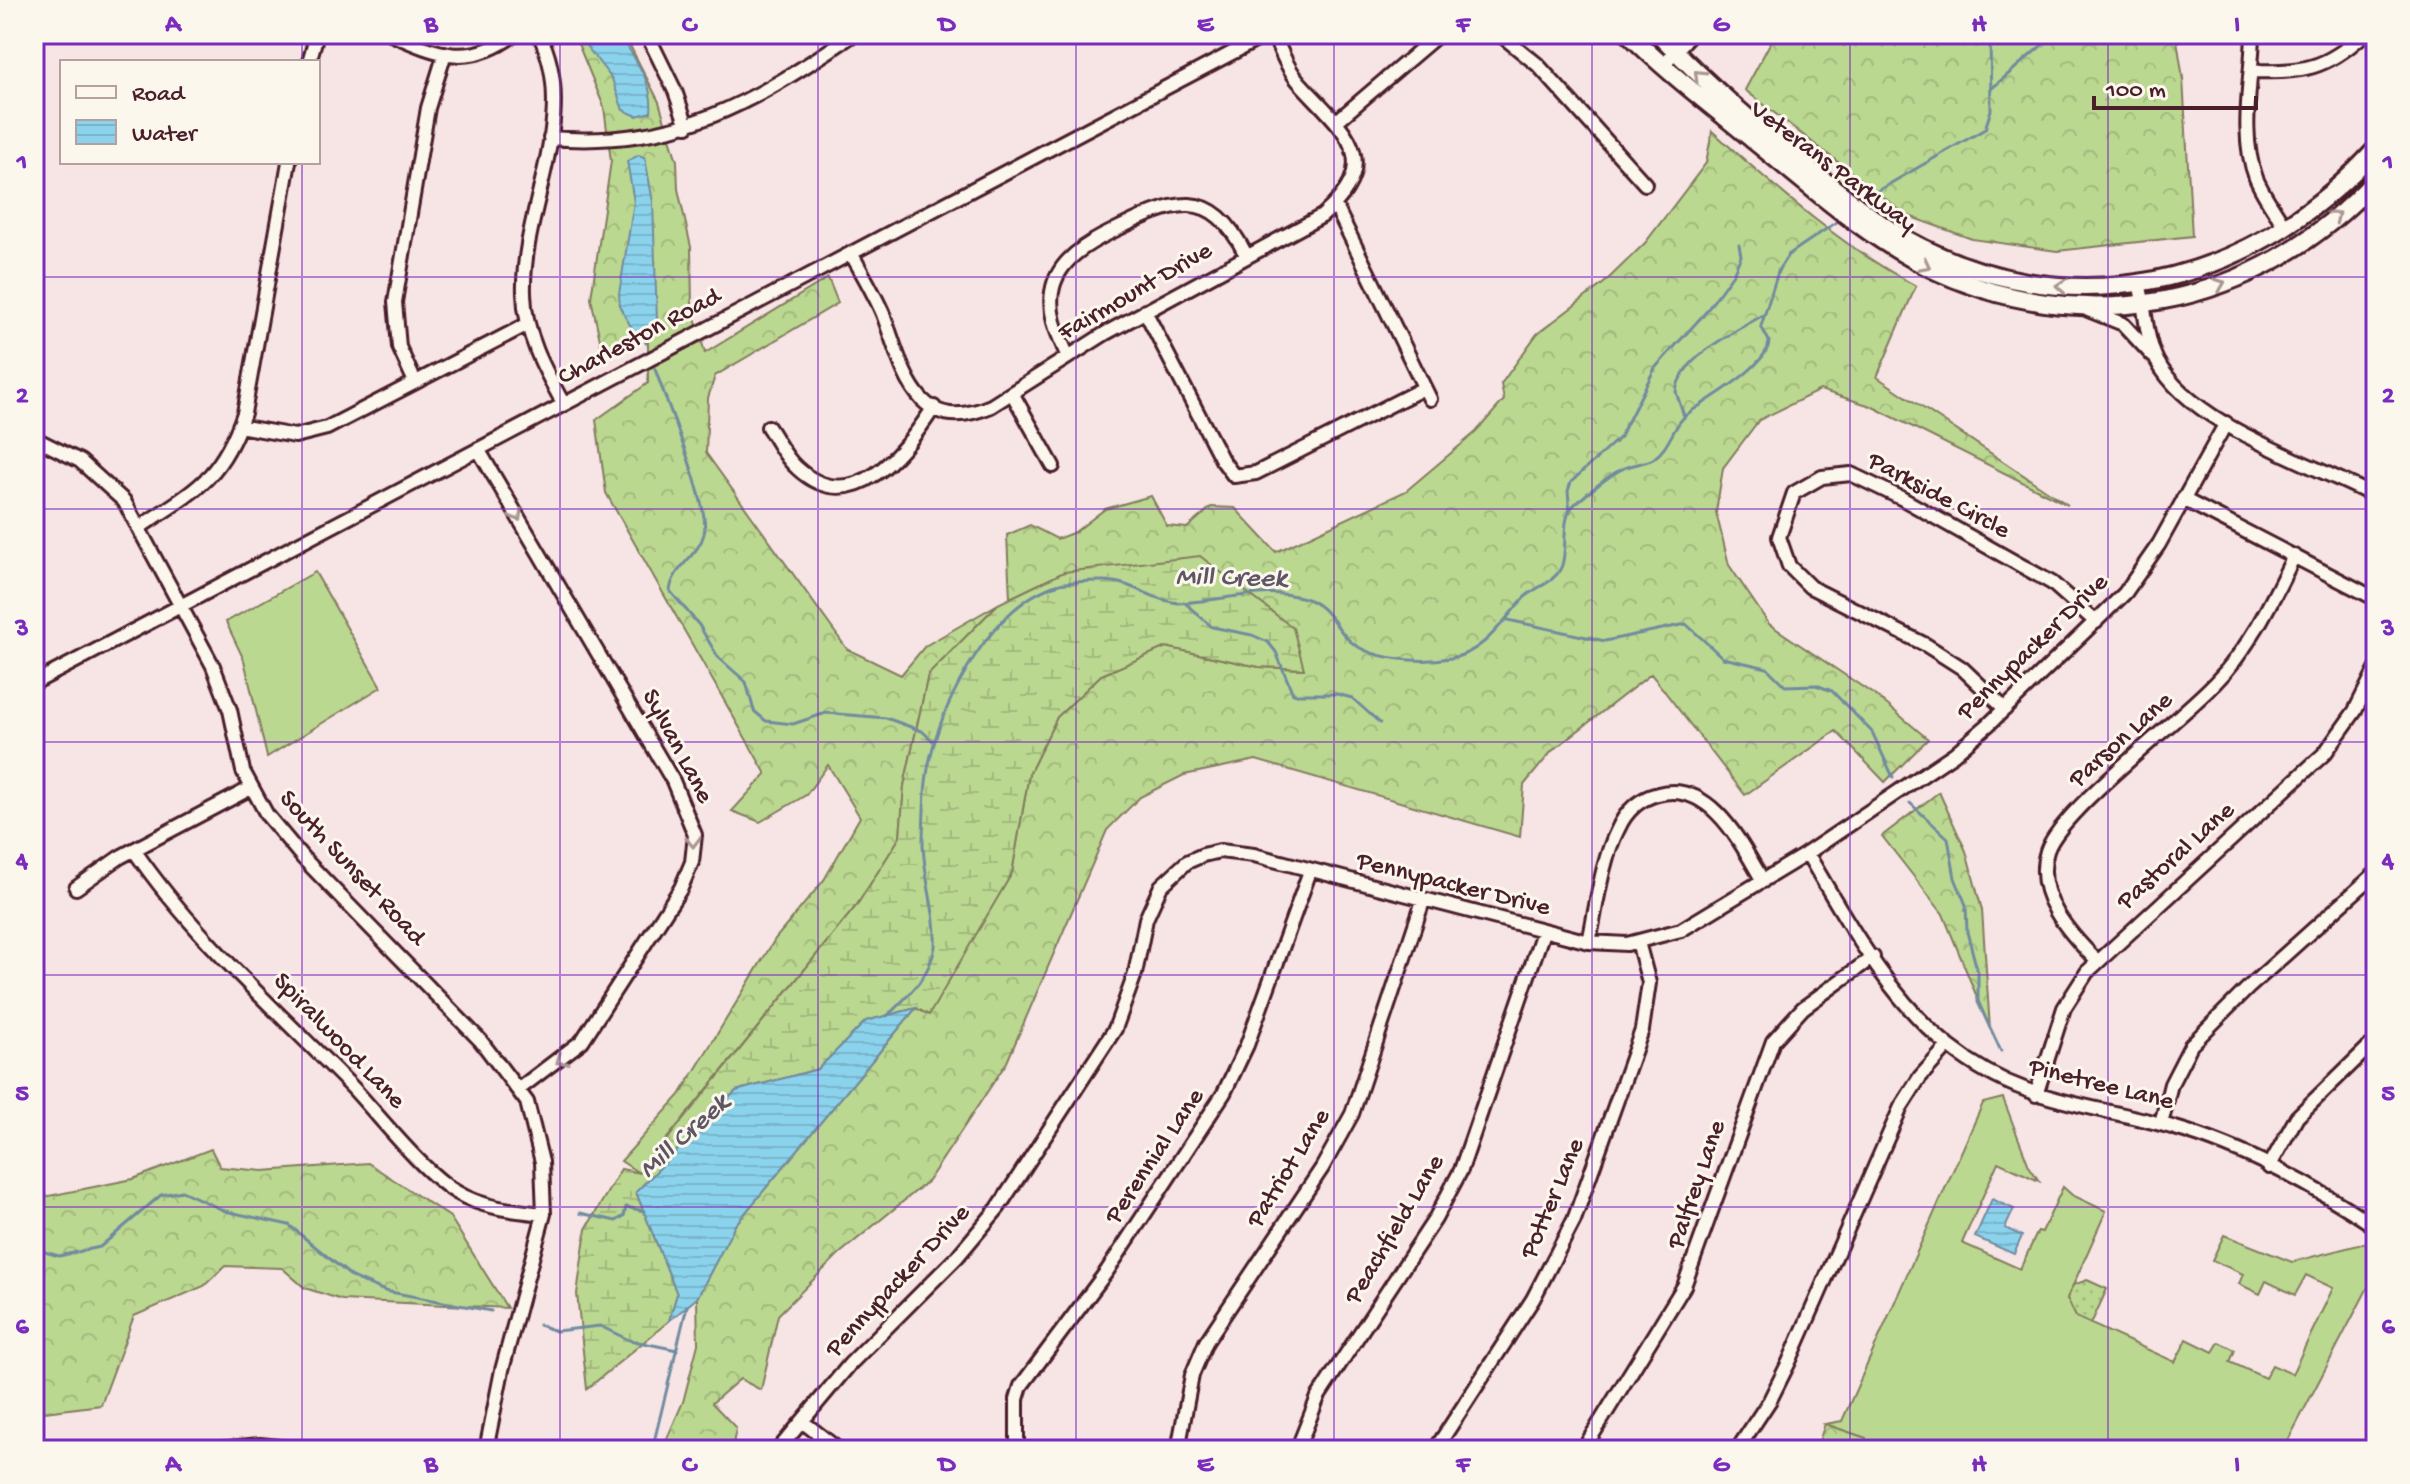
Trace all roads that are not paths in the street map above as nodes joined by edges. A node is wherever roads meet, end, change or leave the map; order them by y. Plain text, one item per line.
1 (317, 34) edge
2 (391, 34) edge
3 (515, 34) edge
4 (539, 34) edge
5 (647, 34) edge
6 (854, 34) edge
7 (1270, 34) edge
8 (1439, 34) edge
9 (1500, 34) edge
10 (1629, 34) edge
11 (1659, 34) edge
12 (1691, 34) edge
13 (2253, 34) edge
14 (2364, 34) edge
15 (1676, 51) junction
16 (445, 53) junction
17 (310, 60) edge
18 (1662, 66) junction
19 (2251, 71) junction
20 (1338, 120) junction
21 (687, 126) junction
22 (550, 138) junction
23 (2376, 149) edge
24 (289, 164) edge
25 (2376, 179) edge
26 (1645, 184) dead end
27 (1335, 205) junction
28 (2285, 227) junction
29 (851, 253) junction
30 (1246, 255) junction
31 (2139, 283) junction
32 (2144, 304) junction
33 (2079, 308) junction
34 (1145, 311) junction
35 (528, 324) junction
36 (1068, 357) junction
37 (2157, 362) junction
38 (415, 382) junction
39 (1012, 393) junction
40 (563, 403) junction
41 (934, 407) junction
42 (2226, 423) junction
43 (239, 426) junction
44 (768, 427) dead end
45 (34, 438) edge
46 (478, 449) junction
47 (1053, 466) dead end
48 (2376, 497) edge
49 (2183, 499) junction
50 (140, 527) junction
51 (2294, 556) junction
52 (2376, 599) edge
53 (181, 606) junction
54 (2096, 622) junction
55 (2376, 669) edge
56 (34, 683) edge
57 (2005, 709) junction
58 (251, 788) junction
59 (134, 850) junction
60 (1807, 853) junction
61 (1310, 871) junction
62 (2376, 873) edge
63 (1763, 881) junction
64 (76, 888) dead end
65 (1423, 901) junction
66 (1543, 932) junction
67 (1589, 942) junction
68 (1638, 942) junction
69 (1873, 957) junction
70 (2097, 961) junction
71 (2376, 1040) edge
72 (1948, 1046) junction
73 (519, 1089) junction
74 (2036, 1095) junction
75 (2161, 1124) junction
76 (2269, 1167) junction
77 (544, 1214) junction
78 (2375, 1224) edge
79 (803, 1422) junction
80 (208, 1450) edge
81 (307, 1450) edge
82 (486, 1450) edge
83 (778, 1450) edge
84 (839, 1450) edge
85 (1017, 1450) edge
86 (1178, 1450) edge
87 (1297, 1450) edge
88 (1435, 1450) edge
89 (1583, 1450) edge
90 (1737, 1450) edge

1 - 17 street
2 - 16 street
3 - 16 street
4 - 22 street
5 - 21 street
6 - 21 street
7 - 20 street
7 - 29 street, Charleston Road
8 - 20 street
9 - 26 street
10 - 18 main road, Veterans Parkway
11 - 15 main road, Veterans Parkway
12 - 15 street
13 - 19 street
14 - 19 street
15 - 18 street
31 -> 15 main road, Veterans Parkway
16 - 38 street
18 -> 33 main road, Veterans Parkway
19 - 28 street
20 - 27 street
21 - 22 street
22 - 35 street
23 - 28 main road, Veterans Parkway
24 - 43 street
32 -> 25 main road, Veterans Parkway
27 - 30 street, Fairmount Drive
27 - 34 street
28 - 31 main road, Veterans Parkway
29 - 40 street, Charleston Road
29 - 41 street
30 - 34 street, Fairmount Drive
30 - 36 street
31 - 32 street
32 - 33 main road, Veterans Parkway
32 - 37 street
33 - 37 street
34 - 36 street, Fairmount Drive
35 - 38 street
35 - 40 street
36 - 39 street, Fairmount Drive
37 - 42 street
38 - 43 street
39 - 41 street, Fairmount Drive
39 - 47 street
40 - 46 street, Charleston Road
41 - 44 street
42 - 48 street
42 - 49 street, Pennypacker Drive
43 - 50 street
45 - 50 street, South Sunset Road
46 - 53 street, Charleston Road
46 -> 73 street, Sylvan Lane
49 - 51 street
49 - 54 street, Pennypacker Drive
50 - 53 street, South Sunset Road
51 - 52 street
51 - 70 street, Parson Lane
53 - 56 street, Charleston Road
53 - 58 street, South Sunset Road
54 - 57 street, Pennypacker Drive
54 - 57 street, Parkside Circle
55 - 70 street, Pastoral Lane
57 - 60 street, Pennypacker Drive
58 - 59 street
58 - 73 street, South Sunset Road
59 - 64 street
59 - 77 street, Spiralwood Lane
60 - 63 street, Pennypacker Drive
60 - 69 street, Pinetree Lane
61 - 65 street, Pennypacker Drive
61 - 79 street, Pennypacker Drive
61 - 85 street, Perennial Lane
62 - 75 street
63 - 67 street
63 - 68 street, Pennypacker Drive
65 - 66 street, Pennypacker Drive
65 - 86 street, Patriot Lane
66 - 67 street, Pennypacker Drive
66 - 87 street, Peachfield Lane
67 - 68 street, Pennypacker Drive
68 - 88 street, Potter Lane
69 - 72 street, Pinetree Lane
69 - 89 street, Palfrey Lane
70 - 74 street, Pastoral Lane
71 - 76 street
72 - 74 street, Pinetree Lane
72 - 90 street
73 - 77 street, South Sunset Road
74 - 75 street, Pinetree Lane
75 - 76 street, Pinetree Lane
76 - 78 street, Pinetree Lane
77 - 82 street, South Sunset Road
79 - 83 street, Pennypacker Drive
79 - 84 street
80 - 81 street

